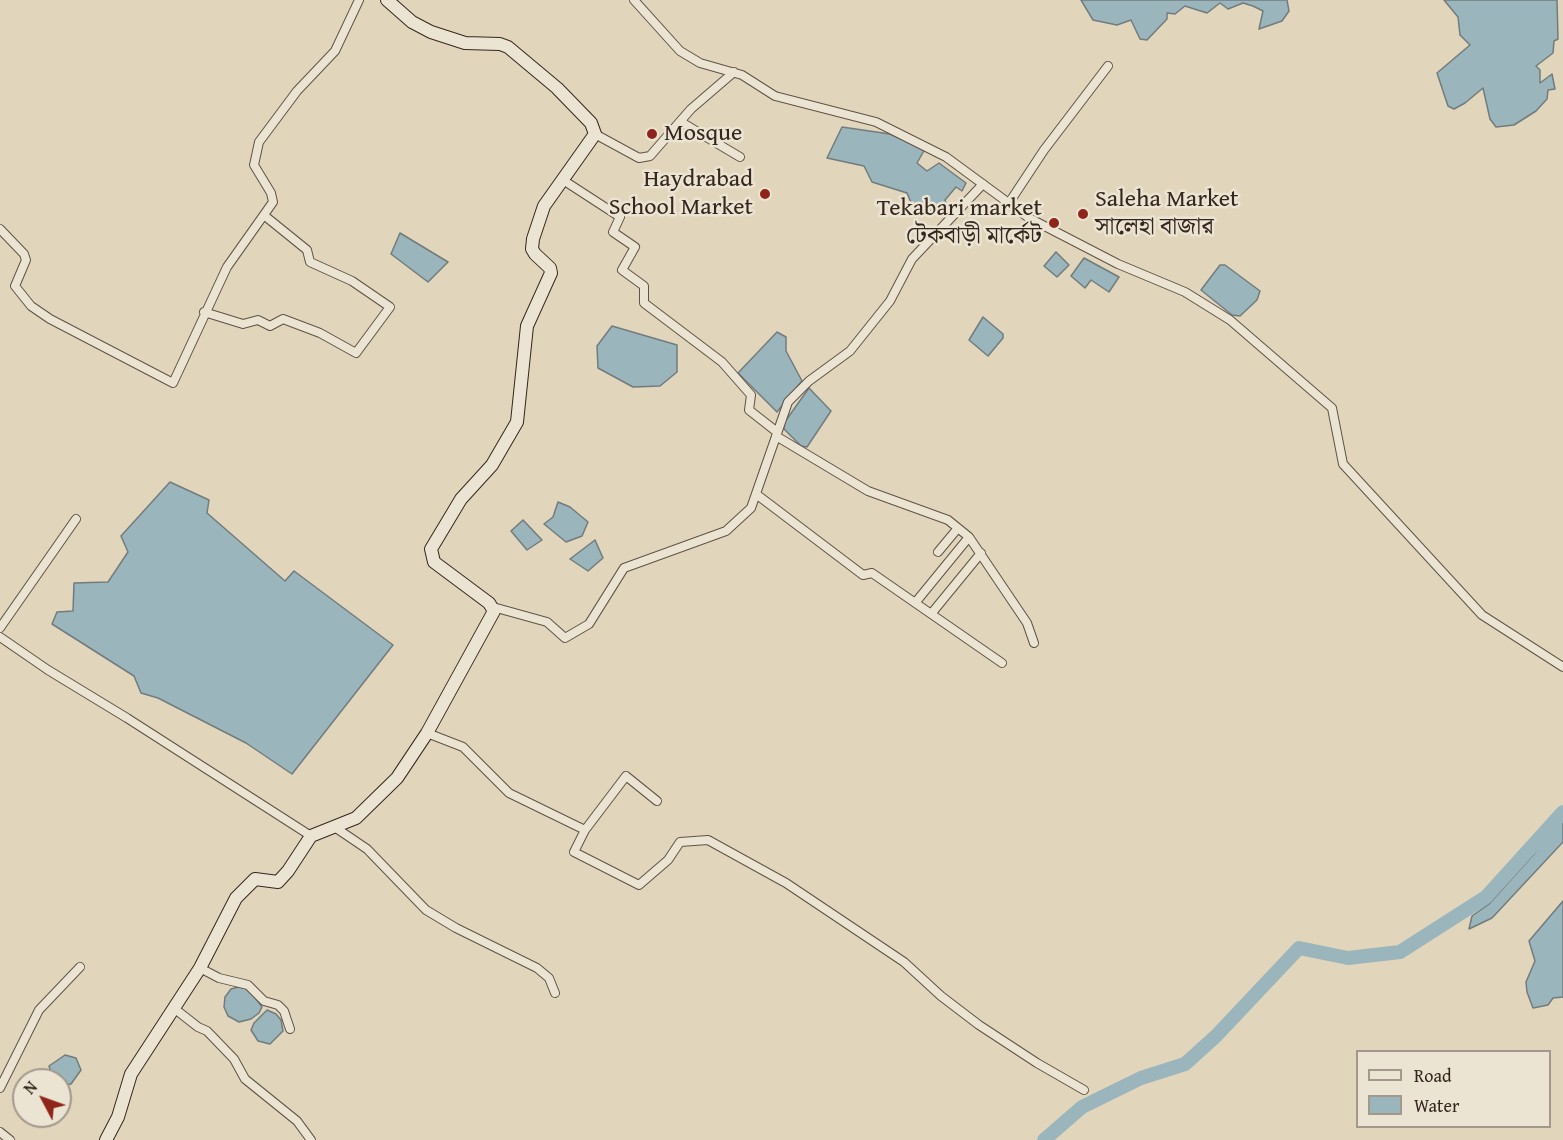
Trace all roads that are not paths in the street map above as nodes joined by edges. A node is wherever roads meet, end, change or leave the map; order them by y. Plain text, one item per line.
1 (359, 0) edge
2 (374, 0) edge
3 (387, 0) edge
4 (634, 0) edge
5 (1108, 66) dead end
6 (734, 72) junction
7 (681, 122) junction
8 (595, 134) junction
9 (740, 158) dead end
10 (563, 180) junction
11 (983, 184) junction
12 (1009, 203) junction
13 (265, 216) junction
14 (0, 229) edge
15 (204, 312) junction
16 (776, 434) junction
17 (756, 494) junction
18 (76, 519) dead end
19 (958, 528) junction
20 (969, 537) junction
21 (938, 552) dead end
22 (981, 553) junction
23 (915, 603) junction
24 (493, 607) junction
25 (931, 614) junction
26 (0, 628) edge
27 (0, 637) edge
28 (1034, 643) dead end
29 (1002, 663) dead end
30 (1563, 667) edge
31 (427, 733) junction
32 (657, 801) dead end
33 (336, 828) junction
34 (585, 830) junction
35 (311, 836) junction
36 (80, 967) dead end
37 (200, 968) junction
38 (555, 993) dead end
39 (175, 1010) junction
40 (290, 1029) dead end
41 (0, 1088) edge
42 (1084, 1090) dead end
43 (0, 1132) edge
44 (10, 1140) edge
45 (106, 1140) edge
46 (311, 1140) edge

1 - 13 street
2 - 3 street
3 - 8 street
4 - 6 street
5 - 12 street
6 - 7 street
6 - 11 street
7 - 8 street
7 - 9 street
8 - 10 street
10 - 16 street
10 - 24 street
11 - 12 street
11 - 16 street
12 - 30 street
13 - 15 street
13 - 15 street
14 - 15 street
16 - 17 street
16 - 19 street
17 - 23 street
17 - 24 street
18 - 26 street
19 - 20 street
19 - 21 street
20 - 22 street
20 - 23 street
22 - 25 street
22 - 28 street
23 - 25 street
24 - 31 street
25 - 29 street
27 - 35 street
31 - 33 street
31 - 34 street
32 - 34 street
33 - 35 street
33 - 38 street
34 - 42 street
35 - 37 street
36 - 41 street
37 - 39 street
37 - 40 street
39 - 45 street
39 - 46 street
43 - 44 street

